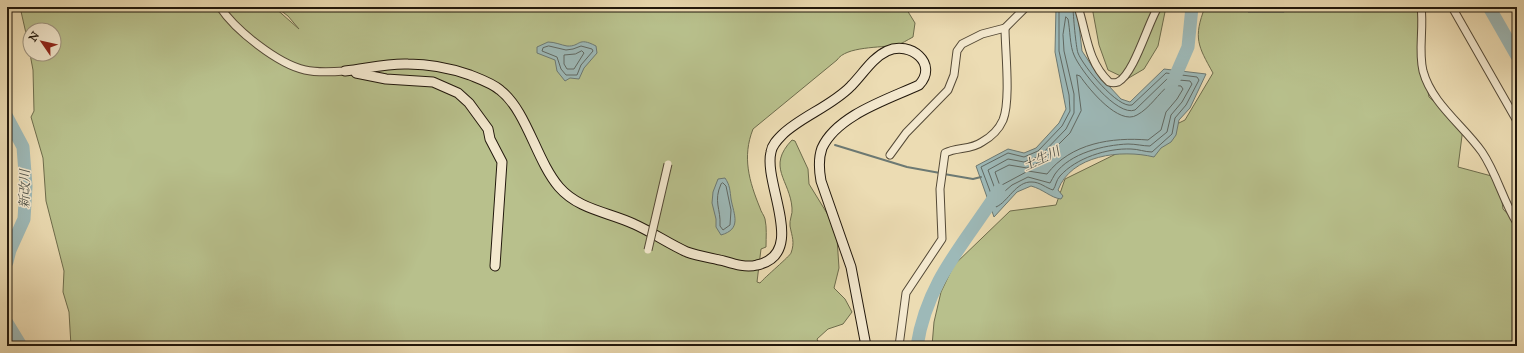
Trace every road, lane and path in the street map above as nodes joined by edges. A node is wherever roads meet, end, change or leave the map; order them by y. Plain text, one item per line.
1 (220, 7) edge
2 (1026, 7) edge
3 (1078, 7) edge
4 (1158, 7) edge
5 (1421, 7) edge
6 (1452, 7) edge
7 (1004, 28) junction
8 (345, 71) junction
9 (1517, 121) edge
10 (890, 154) dead end
11 (668, 164) dead end
12 (1517, 223) edge
13 (648, 250) dead end
14 (495, 266) dead end
15 (866, 346) edge
16 (899, 346) edge

1 - 8 street
2 - 7 street
3 - 4 street
5 - 12 street
6 - 9 street
7 - 10 street
7 - 16 street
8 - 14 street
8 - 15 street
11 - 13 street, bridge

